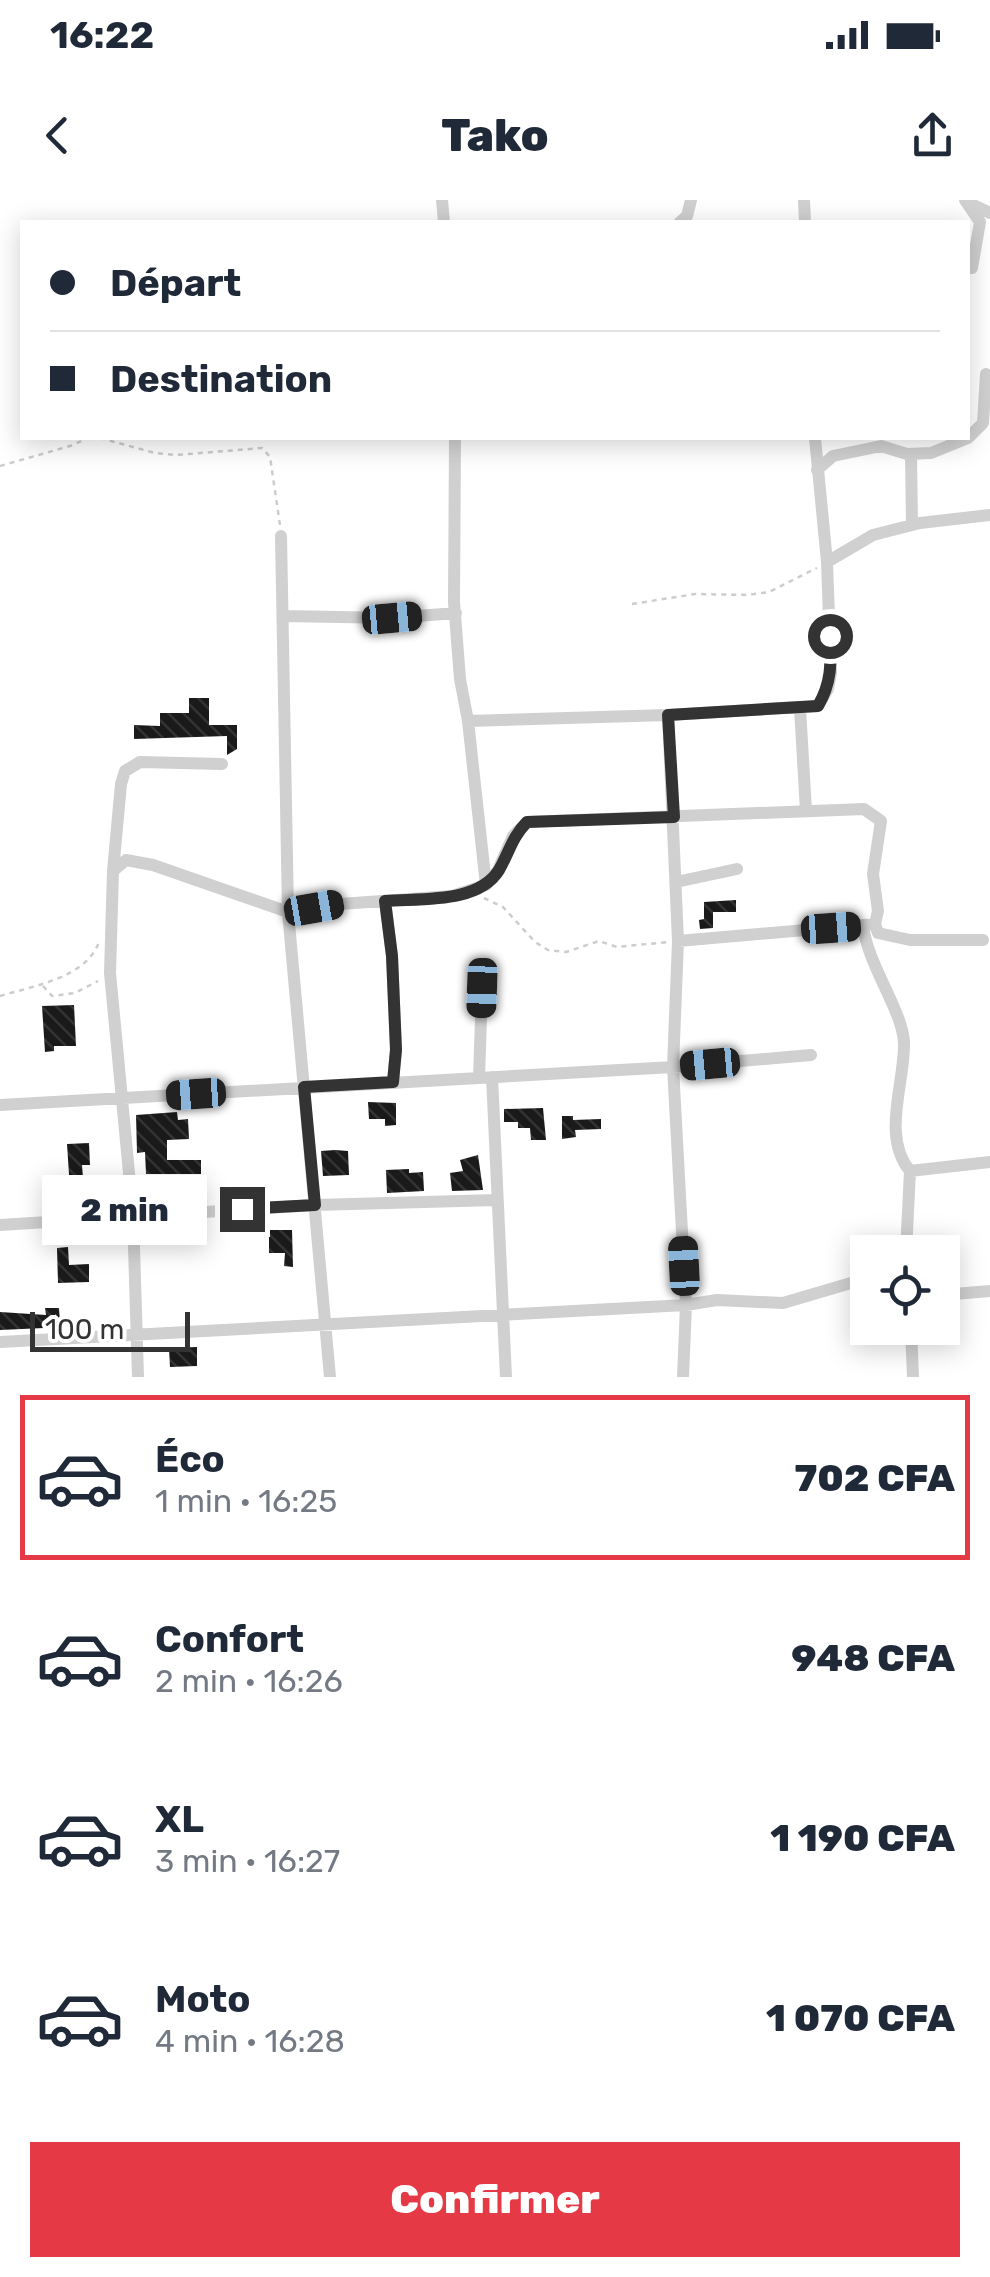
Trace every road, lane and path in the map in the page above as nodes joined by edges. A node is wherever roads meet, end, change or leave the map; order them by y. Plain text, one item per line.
1 (966, 201) edge
2 (990, 213) edge
3 (972, 268) dead end
4 (986, 374) dead end
5 (970, 436) edge
6 (84, 440) edge
7 (107, 440) edge
8 (454, 440) edge
9 (815, 440) edge
10 (963, 440) edge
11 (911, 454) junction
12 (0, 466) edge
13 (818, 470) junction
14 (990, 516) edge
15 (912, 525) junction
16 (281, 536) joint
17 (827, 562) junction
18 (632, 604) dead end
19 (456, 613) junction
20 (284, 616) junction
21 (800, 708) junction
22 (668, 715) junction
23 (468, 721) junction
24 (222, 764) dead end
25 (806, 811) junction
26 (674, 817) junction
27 (737, 869) dead end
28 (113, 871) junction
29 (676, 882) junction
30 (486, 886) junction
31 (470, 890) junction
32 (385, 901) junction
33 (288, 912) junction
34 (869, 925) junction
35 (112, 930) junction
36 (983, 940) dead end
37 (678, 941) junction
38 (110, 973) junction
39 (42, 985) junction
40 (482, 988) dead end
41 (0, 996) edge
42 (810, 1055) dead end
43 (673, 1068) junction
44 (486, 1077) junction
45 (393, 1082) junction
46 (304, 1087) junction
47 (123, 1099) junction
48 (0, 1105) edge
49 (990, 1162) edge
50 (910, 1171) junction
51 (497, 1200) junction
52 (315, 1205) junction
53 (133, 1215) junction
54 (0, 1224) edge
55 (907, 1235) edge
56 (850, 1283) edge
57 (990, 1290) edge
58 (960, 1293) edge
59 (686, 1305) junction
60 (505, 1315) junction
61 (326, 1324) junction
62 (137, 1334) junction
63 (0, 1342) edge
64 (912, 1345) edge
65 (138, 1377) edge
66 (330, 1377) edge
67 (506, 1377) edge
68 (683, 1377) edge
69 (913, 1377) edge

1 - 2 street
1 - 3 street
4 - 5 street
6 - 12 path
7 - 16 path
8 - 19 street
9 - 13 street
10 - 11 street
11 - 13 street
11 - 15 street
13 - 17 street
14 - 15 street
15 - 17 street
16 - 20 street
17 - 18 path
17 - 21 street
19 - 20 street
19 - 23 street
20 - 33 street
21 - 22 street
21 - 25 street
22 - 23 street
22 - 26 street
23 - 30 street
24 - 28 street
25 - 26 street
25 - 34 street
26 - 29 street
26 - 30 street
27 - 29 street
28 - 33 street
28 - 35 street
29 - 37 street
30 - 31 street
31 - 32 street
31 - 37 path
32 - 33 street
32 - 45 street
33 - 46 street
34 - 36 street
34 - 37 street
34 - 50 street
35 - 38 street
35 - 39 path
37 - 43 street
38 - 39 path
38 - 47 street
39 - 41 path
40 - 44 street
42 - 43 street
43 - 44 street
43 - 59 street
44 - 45 street
44 - 51 street
45 - 46 street
46 - 47 street
46 - 52 street
47 - 48 street
47 - 53 street
49 - 50 street
50 - 55 street
51 - 52 street
51 - 60 street
52 - 53 street
52 - 61 street
53 - 54 street
53 - 62 street
56 - 59 street
57 - 58 street
59 - 60 street
59 - 68 street
60 - 61 street
60 - 67 street
61 - 62 street
61 - 66 street
62 - 63 street
62 - 65 street
64 - 69 street

